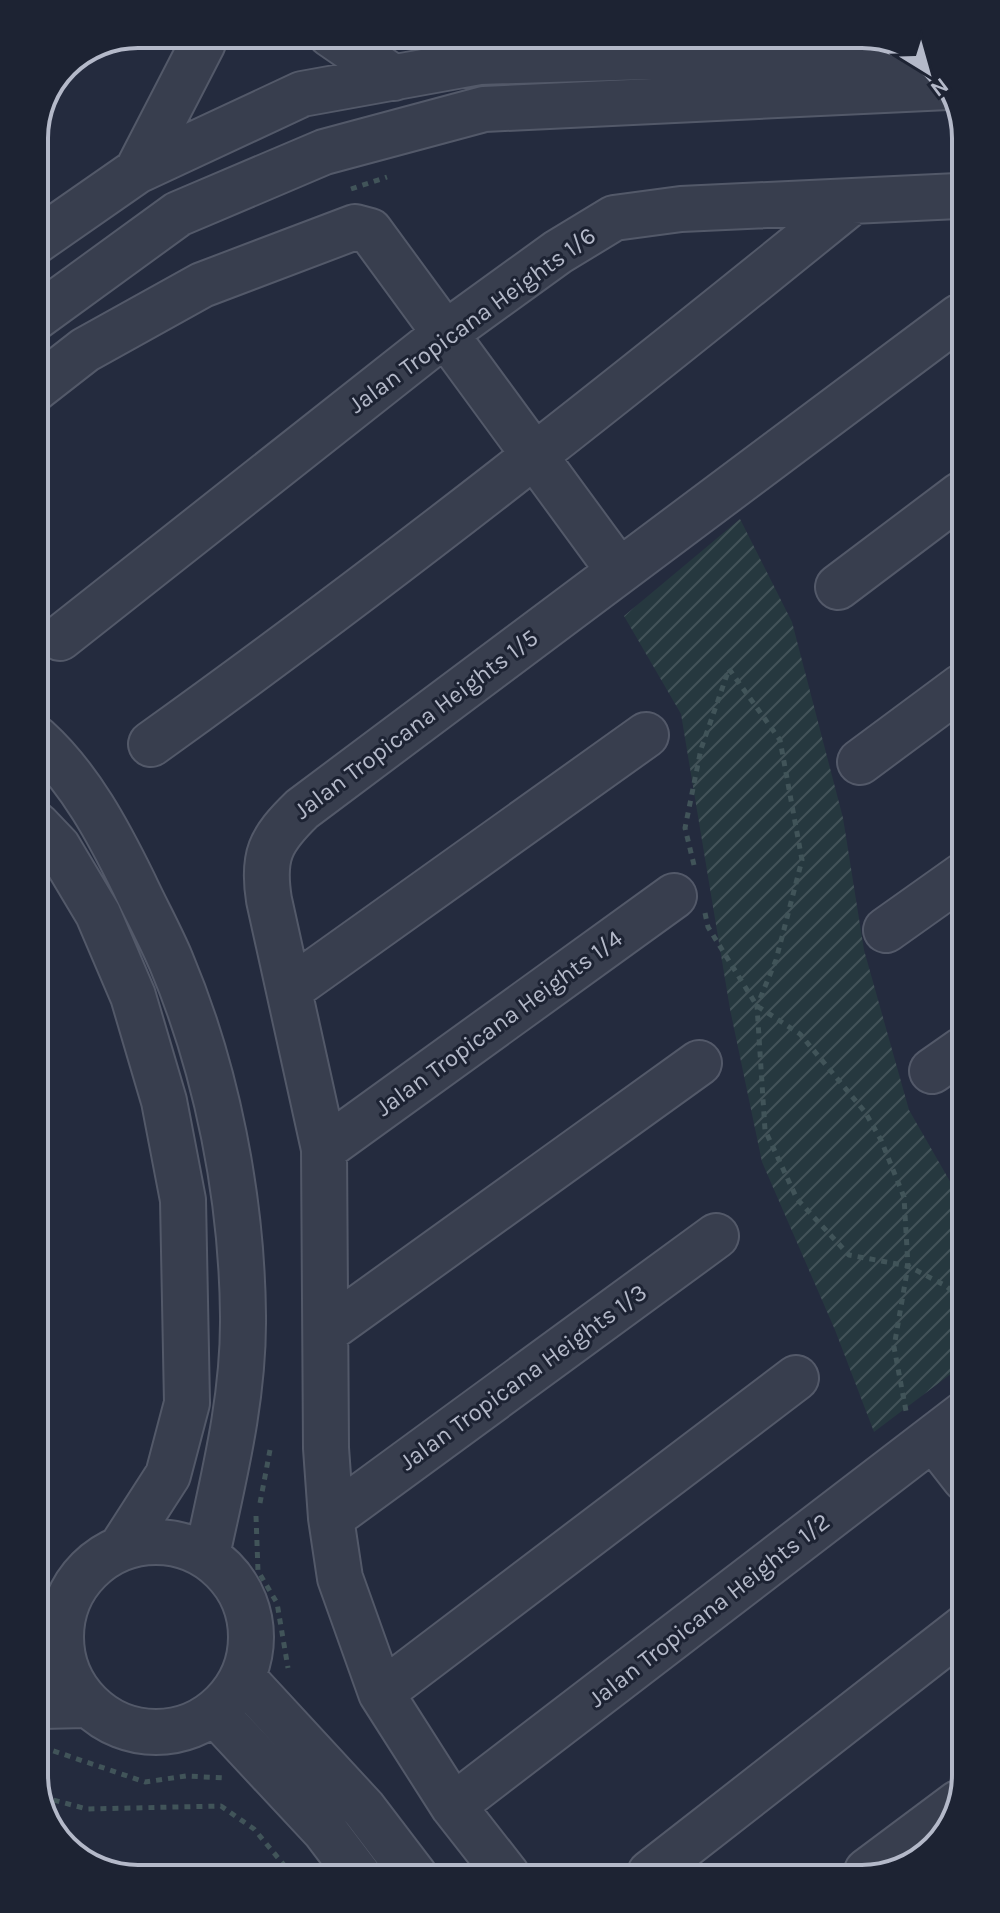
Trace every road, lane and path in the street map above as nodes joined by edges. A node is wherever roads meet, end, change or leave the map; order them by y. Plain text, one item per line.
1 (200, 48) edge
2 (350, 48) edge
3 (879, 50) edge
4 (394, 78) junction
5 (937, 88) edge
6 (137, 171) junction
7 (394, 175) dead end
8 (337, 195) dead end
9 (952, 196) edge
10 (853, 201) junction
11 (48, 233) edge
12 (48, 309) edge
13 (952, 322) edge
14 (446, 333) junction
15 (48, 379) edge
16 (533, 454) junction
17 (952, 501) edge
18 (619, 571) junction
19 (838, 587) dead end
20 (60, 638) dead end
21 (952, 694) edge
22 (646, 735) dead end
23 (151, 744) dead end
24 (48, 749) edge
25 (860, 762) dead end
26 (48, 837) edge
27 (952, 883) edge
28 (690, 888) junction
29 (886, 930) dead end
30 (289, 990) junction
31 (757, 1006) junction
32 (699, 1063) dead end
33 (324, 1149) junction
34 (716, 1236) dead end
35 (908, 1266) junction
36 (952, 1291) edge
37 (328, 1330) junction
38 (796, 1378) dead end
39 (937, 1434) edge
40 (952, 1458) edge
41 (331, 1518) junction
42 (121, 1548) junction
43 (207, 1555) junction
44 (952, 1637) edge
45 (50, 1640) edge
46 (243, 1678) junction
47 (381, 1693) junction
48 (86, 1705) junction
49 (48, 1706) edge
50 (215, 1713) junction
51 (48, 1749) edge
52 (236, 1778) dead end
53 (52, 1800) edge
54 (453, 1806) junction
55 (943, 1814) edge
56 (877, 1863) edge
57 (284, 1865) edge
58 (351, 1865) edge
59 (407, 1865) edge
60 (499, 1865) edge
61 (660, 1865) edge

1 - 6 street
2 - 4 street
3 - 4 street
4 - 6 street
5 - 12 street
6 - 11 street
7 - 8 path
9 - 10 street, Jalan Tropicana Heights 1/6
10 - 14 street, Jalan Tropicana Heights 1/6
10 - 16 street
13 - 18 street, Jalan Tropicana Heights 1/5
14 - 15 street
14 - 16 street
14 - 20 street, Jalan Tropicana Heights 1/6
16 - 18 street
16 - 23 street
17 - 19 street
18 - 30 street, Jalan Tropicana Heights 1/5
21 - 25 street
22 - 30 street
24 - 43 street
26 - 42 street
27 - 29 street
28 - 31 path
28 - 31 path
28 - 33 street, Jalan Tropicana Heights 1/4
30 - 33 street, Jalan Tropicana Heights 1/5
31 - 35 path
31 - 35 path
32 - 37 street
33 - 37 street, Jalan Tropicana Heights 1/5
34 - 41 street, Jalan Tropicana Heights 1/3
35 - 36 path
35 - 39 path
37 - 41 street, Jalan Tropicana Heights 1/5
38 - 47 street
39 - 40 street
39 - 54 street, Jalan Tropicana Heights 1/2
41 - 47 street, Jalan Tropicana Heights 1/5
42 - 43 street
42 - 45 street
43 - 46 street
44 - 61 street
45 - 48 street
46 - 50 street
46 - 59 street
47 - 54 street, Jalan Tropicana Heights 1/5
48 - 49 street
48 - 50 street
50 - 58 street
51 - 52 path
53 - 57 path
54 - 60 street, Jalan Tropicana Heights 1/5
55 - 56 street

